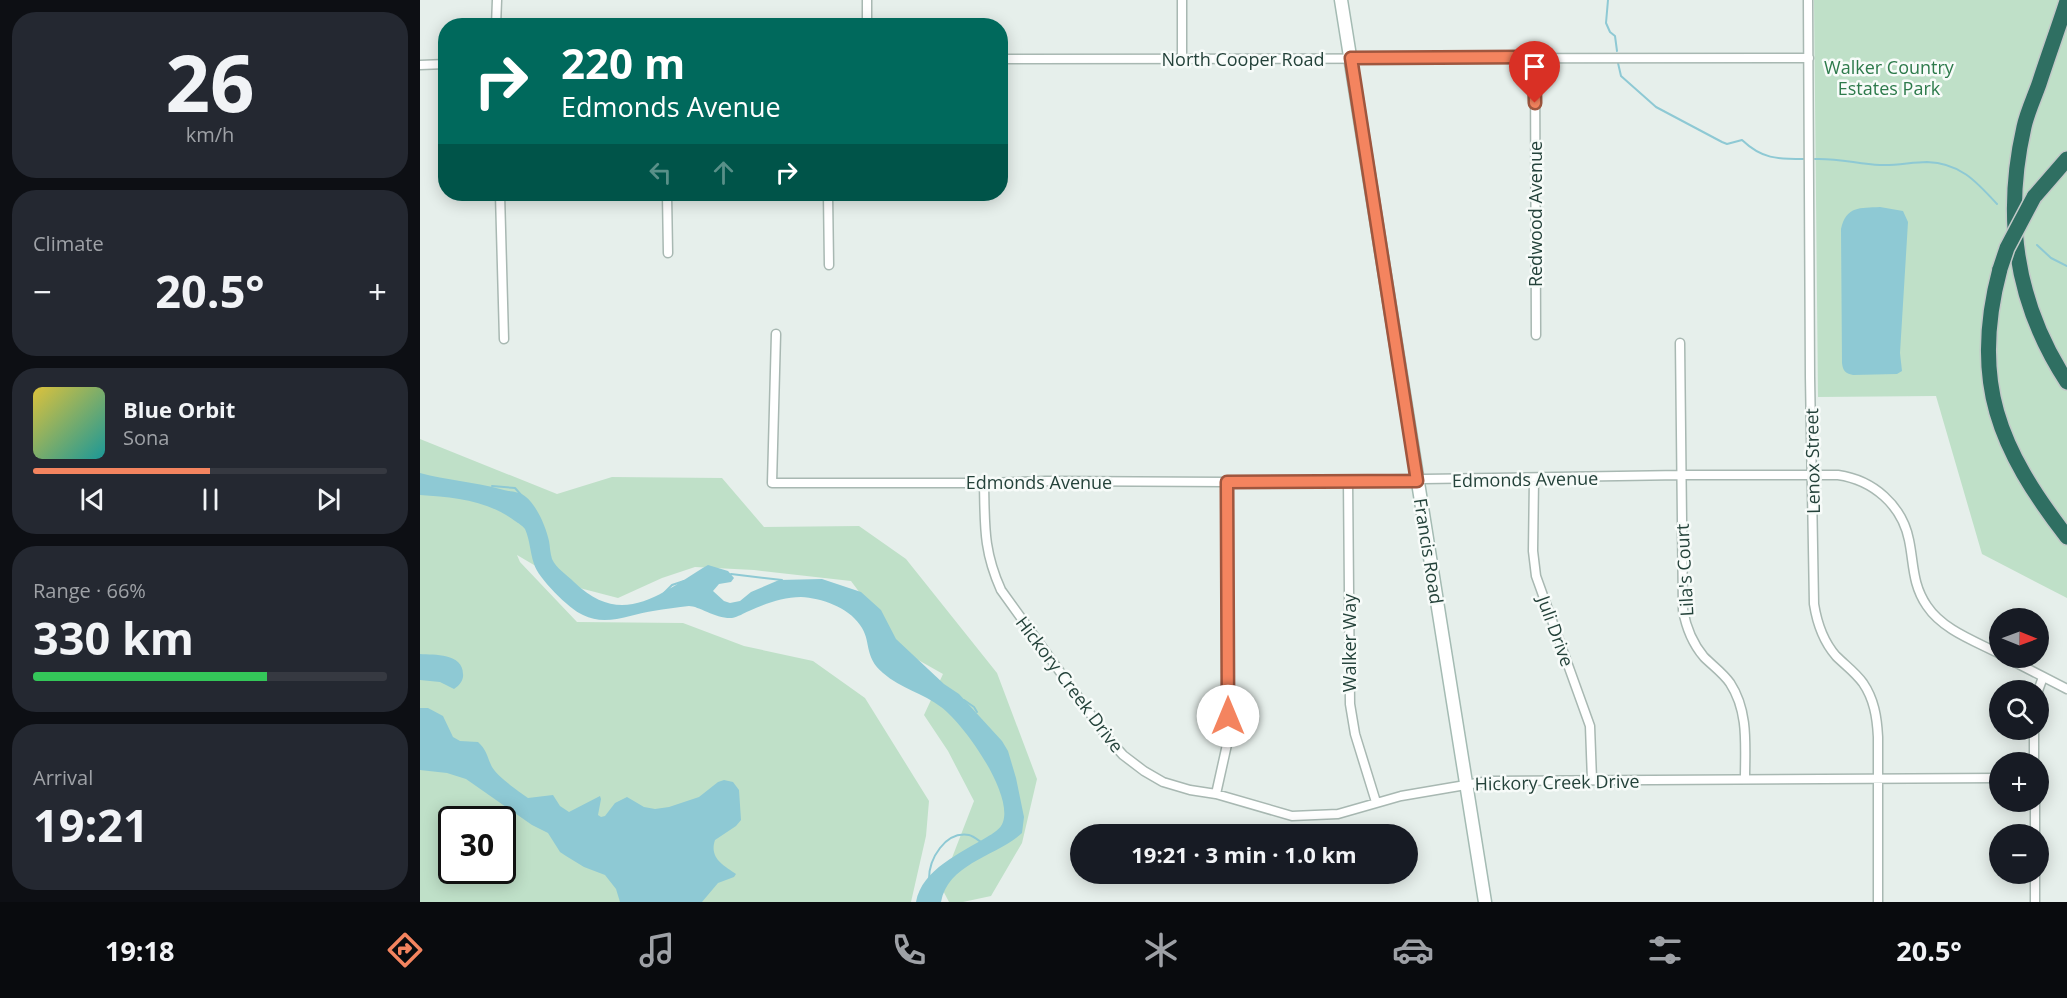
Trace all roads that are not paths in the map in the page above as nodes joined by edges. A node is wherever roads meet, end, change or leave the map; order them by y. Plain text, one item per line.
1 (497, 0) edge
2 (867, 0) edge
3 (1182, 0) edge
4 (1341, 0) edge
5 (1808, 0) edge
6 (2067, 1) edge
7 (496, 18) edge
8 (867, 18) edge
9 (1534, 57) junction
10 (1351, 58) junction
11 (1809, 58) junction
12 (1008, 59) edge
13 (1182, 59) junction
14 (438, 64) edge
15 (420, 65) edge
16 (2067, 159) edge
17 (500, 201) edge
18 (667, 201) edge
19 (828, 201) edge
20 (668, 253) dead end
21 (829, 266) dead end
22 (776, 334) dead end
23 (1536, 335) dead end
24 (504, 339) dead end
25 (1680, 343) dead end
26 (2067, 382) edge
27 (1812, 474) junction
28 (1681, 475) junction
29 (1534, 479) junction
30 (1348, 480) junction
31 (1417, 481) junction
32 (1227, 482) junction
33 (984, 483) junction
34 (2067, 537) edge
35 (1989, 648) edge
36 (2026, 668) edge
37 (2043, 677) junction
38 (2042, 680) edge
39 (2067, 689) edge
40 (1878, 778) junction
41 (1989, 778) edge
42 (1745, 779) junction
43 (1592, 780) junction
44 (1466, 784) junction
45 (1216, 794) junction
46 (1376, 802) junction
47 (2035, 884) edge
48 (1485, 902) edge
49 (1878, 902) edge
50 (2035, 902) edge

1 - 7 street
2 - 8 street
3 - 13 street
4 - 10 street, Francis Road
5 - 11 street, Lenox Street
6 - 26 highway
9 - 10 street, North Cooper Road
9 - 11 street, North Cooper Road
9 - 23 street, Redwood Avenue
10 - 13 street, North Cooper Road
10 - 31 street, Francis Road
11 - 27 street, Lenox Street
12 - 13 street, North Cooper Road
14 - 15 street
16 - 34 highway, bridge
17 - 24 street
18 - 20 street
19 - 21 street
22 - 33 street, Edmonds Avenue
25 - 28 street, Lila's Court
27 - 28 street, Edmonds Avenue
27 - 35 street, Edmonds Avenue
27 - 40 street, Lenox Street
28 - 29 street, Edmonds Avenue
28 - 42 street, Lila's Court
29 - 31 street, Edmonds Avenue
29 - 43 street, Juli Drive
30 - 31 street, Edmonds Avenue
30 - 32 street, Edmonds Avenue
30 - 46 street, Walker Way
31 - 44 street, Francis Road
32 - 33 street, Edmonds Avenue
32 - 45 street
33 - 45 street, Hickory Creek Drive
36 - 37 street
37 - 38 street
37 - 39 street
40 - 41 street, Hickory Creek Drive
40 - 42 street, Hickory Creek Drive
40 - 49 street, Lenox Street
42 - 43 street, Hickory Creek Drive
43 - 44 street, Hickory Creek Drive
44 - 46 street, Hickory Creek Drive
44 - 48 street, Francis Road
45 - 46 street, Hickory Creek Drive
47 - 50 street

